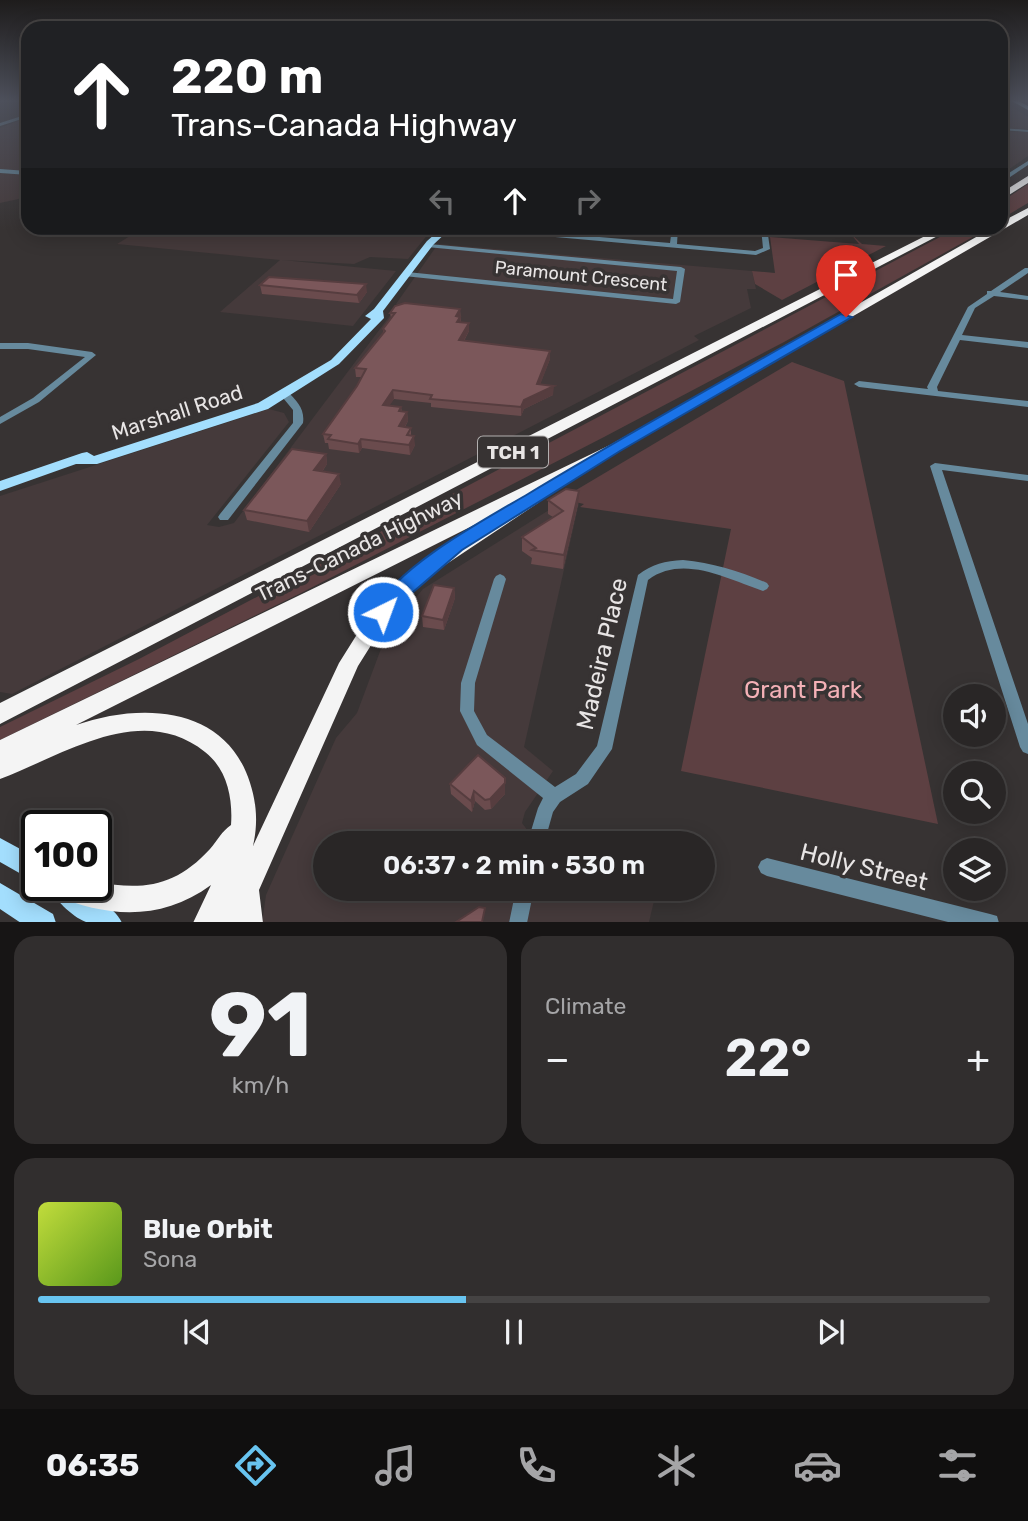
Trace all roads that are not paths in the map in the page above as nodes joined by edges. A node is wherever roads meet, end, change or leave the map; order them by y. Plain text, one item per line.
1 (1028, 163) edge
2 (0, 171) edge
3 (21, 172) edge
4 (1008, 177) edge
5 (1028, 179) edge
6 (1008, 192) edge
7 (1028, 211) edge
8 (1008, 222) edge
9 (432, 235) edge
10 (441, 235) edge
11 (558, 235) edge
12 (674, 235) edge
13 (765, 235) edge
14 (934, 235) edge
15 (986, 235) edge
16 (429, 244) junction
17 (673, 245) junction
18 (1028, 270) edge
19 (407, 274) junction
20 (990, 293) junction
21 (1028, 298) edge
22 (957, 337) junction
23 (1028, 345) edge
24 (0, 346) edge
25 (859, 384) dead end
26 (284, 393) junction
27 (934, 393) junction
28 (1028, 404) edge
29 (233, 409) junction
30 (0, 421) edge
31 (166, 438) junction
32 (615, 448) junction
33 (80, 461) junction
34 (1028, 478) edge
35 (0, 486) edge
36 (224, 517) dead end
37 (500, 579) dead end
38 (763, 586) dead end
39 (0, 715) edge
40 (1028, 747) edge
41 (0, 751) edge
42 (0, 768) edge
43 (554, 797) junction
44 (244, 824) junction
45 (538, 831) edge
46 (1, 849) edge
47 (21, 861) edge
48 (767, 867) dead end
49 (246, 890) junction
50 (0, 895) edge
51 (112, 899) edge
52 (77, 901) edge
53 (522, 901) edge
54 (44, 922) edge
55 (110, 922) edge
56 (207, 922) edge
57 (231, 922) edge
58 (249, 922) edge
59 (518, 922) edge
60 (990, 922) edge

1 - 4 street
2 - 3 street
5 - 6 highway
7 - 8 highway, Trans-Canada Highway / TCH 1
9 - 16 main road, Marshall Road
10 - 16 main road, Marshall Road
11 - 17 street
12 - 17 street
13 - 17 street
14 - 39 highway, Trans-Canada Highway / TCH 1
15 - 32 highway, Trans-Canada Highway / TCH 1
16 - 19 main road, Marshall Road
16 - 19 street, Paramount Crescent
18 - 20 street
19 - 26 main road, Marshall Road
20 - 21 street
20 - 22 street
22 - 23 street
22 - 27 street
24 - 30 street
25 - 27 street
26 - 29 main road, Marshall Road
26 - 31 main road, Marshall Road
26 - 36 street
27 - 28 street
29 - 31 main road
29 - 33 main road, Marshall Road
31 - 33 main road, Marshall Road
32 - 41 highway, Trans-Canada Highway / TCH 1
32 - 49 highway
33 - 35 main road, Marshall Road
34 - 40 street
37 - 43 street
38 - 43 street, Madeira Place
42 - 44 highway
43 - 45 street
44 - 51 highway
44 - 56 highway
46 - 47 main road
48 - 60 street, Holly Street
49 - 57 highway
49 - 58 highway
50 - 54 main road
52 - 55 main road
53 - 59 street

